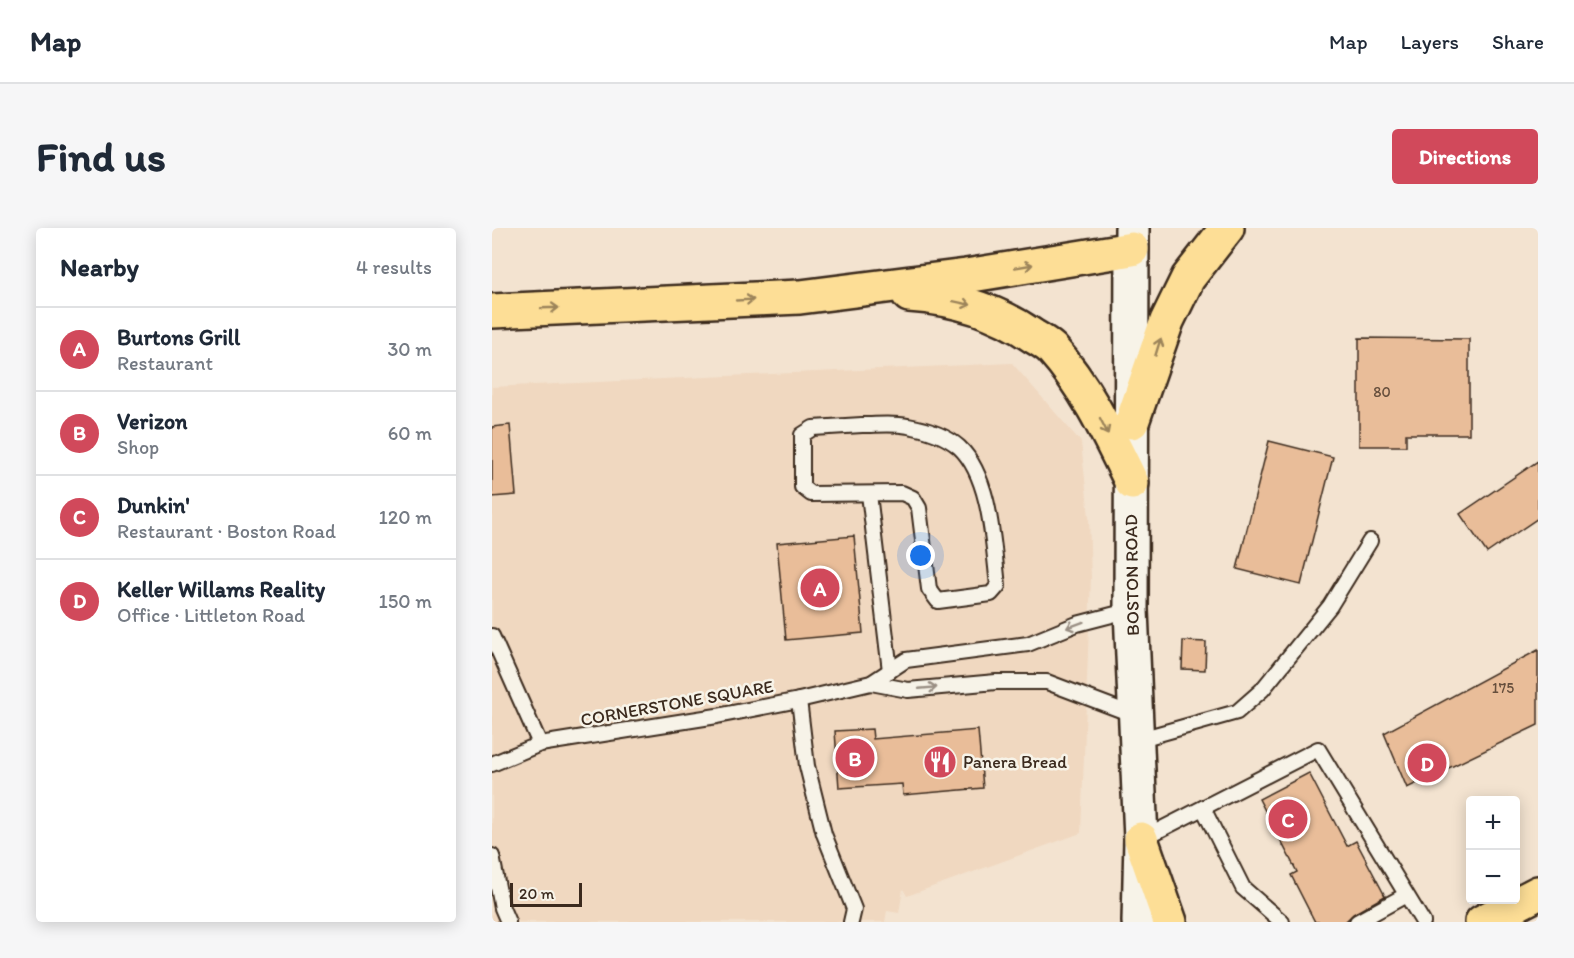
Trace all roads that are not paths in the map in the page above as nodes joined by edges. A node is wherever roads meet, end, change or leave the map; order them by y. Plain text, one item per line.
1 (1227, 228) edge
2 (1132, 239) edge
3 (841, 292) junction
4 (492, 311) edge
5 (1132, 422) junction
6 (1132, 483) junction
7 (868, 494) junction
8 (1370, 541) dead end
9 (1131, 610) junction
10 (492, 636) edge
11 (890, 671) junction
12 (871, 683) junction
13 (799, 700) junction
14 (1137, 728) junction
15 (540, 744) junction
16 (492, 764) edge
17 (1203, 808) junction
18 (1141, 839) junction
19 (492, 856) edge
20 (1538, 893) edge
21 (1406, 895) junction
22 (507, 922) edge
23 (851, 922) edge
24 (1139, 922) edge
25 (1170, 922) edge
26 (1282, 922) edge
27 (1357, 922) edge
28 (1423, 922) edge
29 (1482, 922) edge

5 -> 1 main road
3 -> 2 main road
2 - 5 main road, BOSTON ROAD
4 -> 3 main road
3 -> 6 main road
5 - 6 main road, BOSTON ROAD
6 - 9 main road, BOSTON ROAD
7 - 7 lane
7 - 11 lane
8 - 14 lane
9 -> 11 lane, CORNERSTONE SQUARE
9 - 14 main road, BOSTON ROAD
10 - 15 lane
11 - 12 lane, CORNERSTONE SQUARE
12 - 13 lane, CORNERSTONE SQUARE
12 -> 14 lane, CORNERSTONE SQUARE
13 - 15 lane, CORNERSTONE SQUARE
13 - 23 lane
14 - 18 main road, BOSTON ROAD
15 - 16 lane, CORNERSTONE SQUARE
17 - 18 lane
17 - 21 lane
17 - 26 lane
18 - 24 main road, BOSTON ROAD
18 - 25 main road
19 - 22 lane
20 - 29 main road
21 - 27 lane
21 - 28 lane

